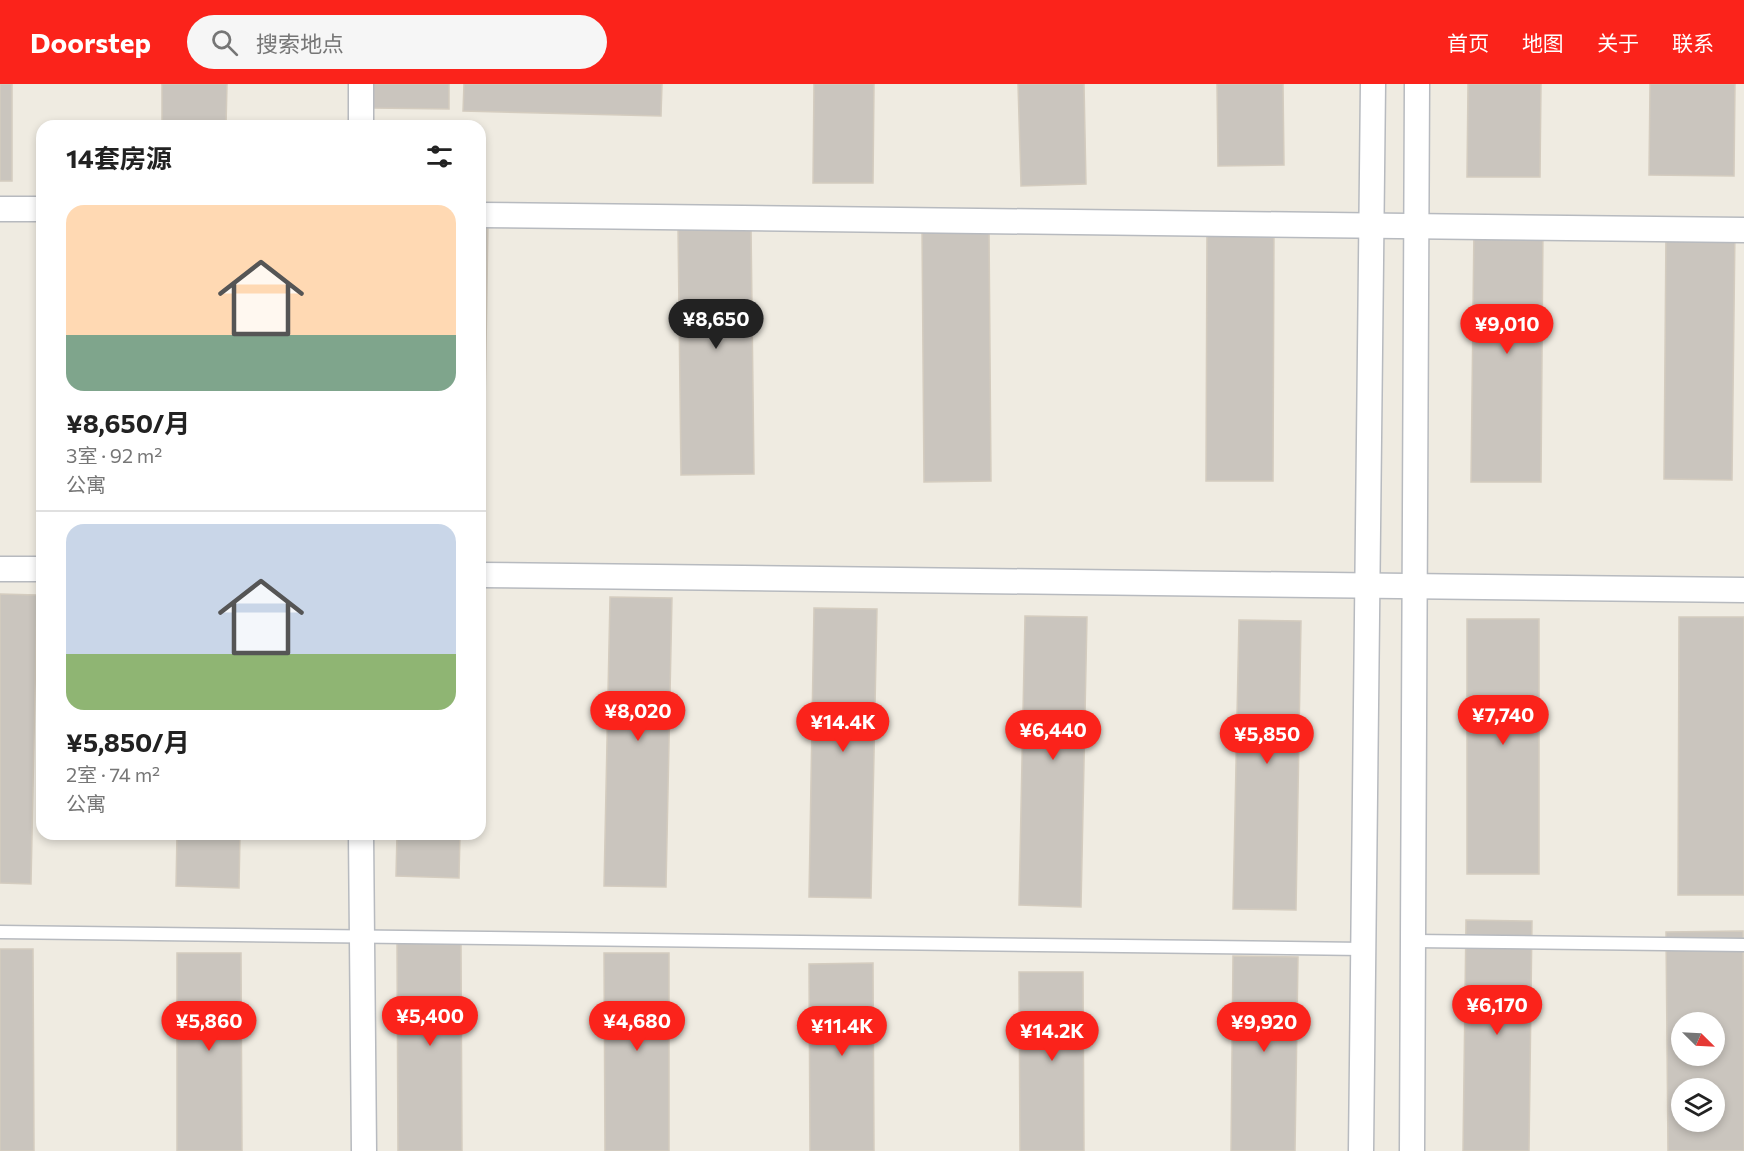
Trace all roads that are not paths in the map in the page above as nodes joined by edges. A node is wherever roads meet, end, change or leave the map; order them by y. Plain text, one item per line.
1 (361, 84) edge
2 (1373, 84) edge
3 (1417, 84) edge
4 (361, 120) edge
5 (0, 209) edge
6 (36, 209) edge
7 (486, 215) edge
8 (1372, 226) junction
9 (1417, 226) junction
10 (1744, 230) edge
11 (0, 569) edge
12 (36, 569) edge
13 (486, 575) edge
14 (1369, 585) junction
15 (1416, 586) junction
16 (1744, 590) edge
17 (361, 840) edge
18 (0, 932) edge
19 (362, 938) junction
20 (1414, 941) junction
21 (1744, 945) edge
22 (1363, 949) junction
23 (364, 1151) edge
24 (1361, 1151) edge
25 (1412, 1151) edge

1 - 4 street
2 - 8 street
3 - 9 street
5 - 6 street
7 - 8 street
8 - 9 street
8 - 14 street
9 - 10 street
9 - 15 street
11 - 12 street
13 - 14 street
14 - 15 street
14 - 22 street
15 - 16 street
15 - 20 street
17 - 19 street
18 - 19 lane
19 - 22 lane
19 - 23 street
20 - 21 lane
20 - 25 street
22 - 24 street

